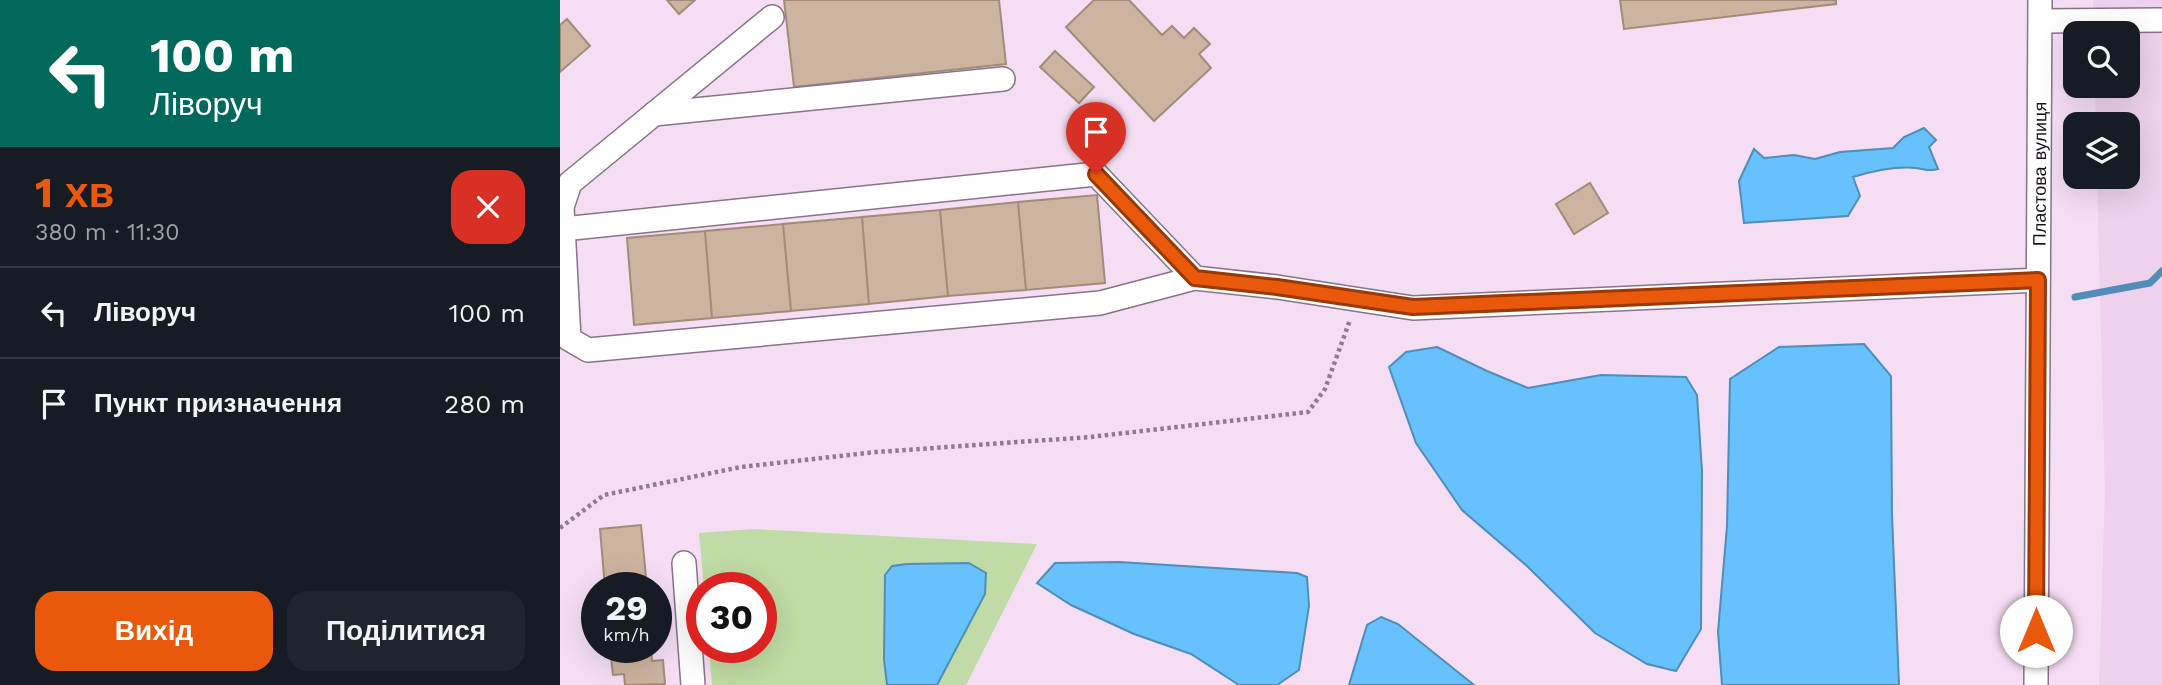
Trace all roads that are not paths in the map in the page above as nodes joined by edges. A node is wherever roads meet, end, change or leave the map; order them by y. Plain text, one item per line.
1 (2040, 10) edge
2 (772, 17) dead end
3 (2162, 20) edge
4 (1003, 79) dead end
5 (654, 114) junction
6 (563, 229) junction
7 (1195, 278) junction
8 (2038, 280) junction
9 (684, 563) dead end
10 (693, 685) edge
11 (2036, 685) edge

1 - 3 street
1 - 8 street, Пластова вулиця
2 - 5 street
4 - 5 street
5 - 6 street
6 - 7 street
6 - 7 street
7 - 8 street
8 - 11 street, Пластова вулиця
9 - 10 street

